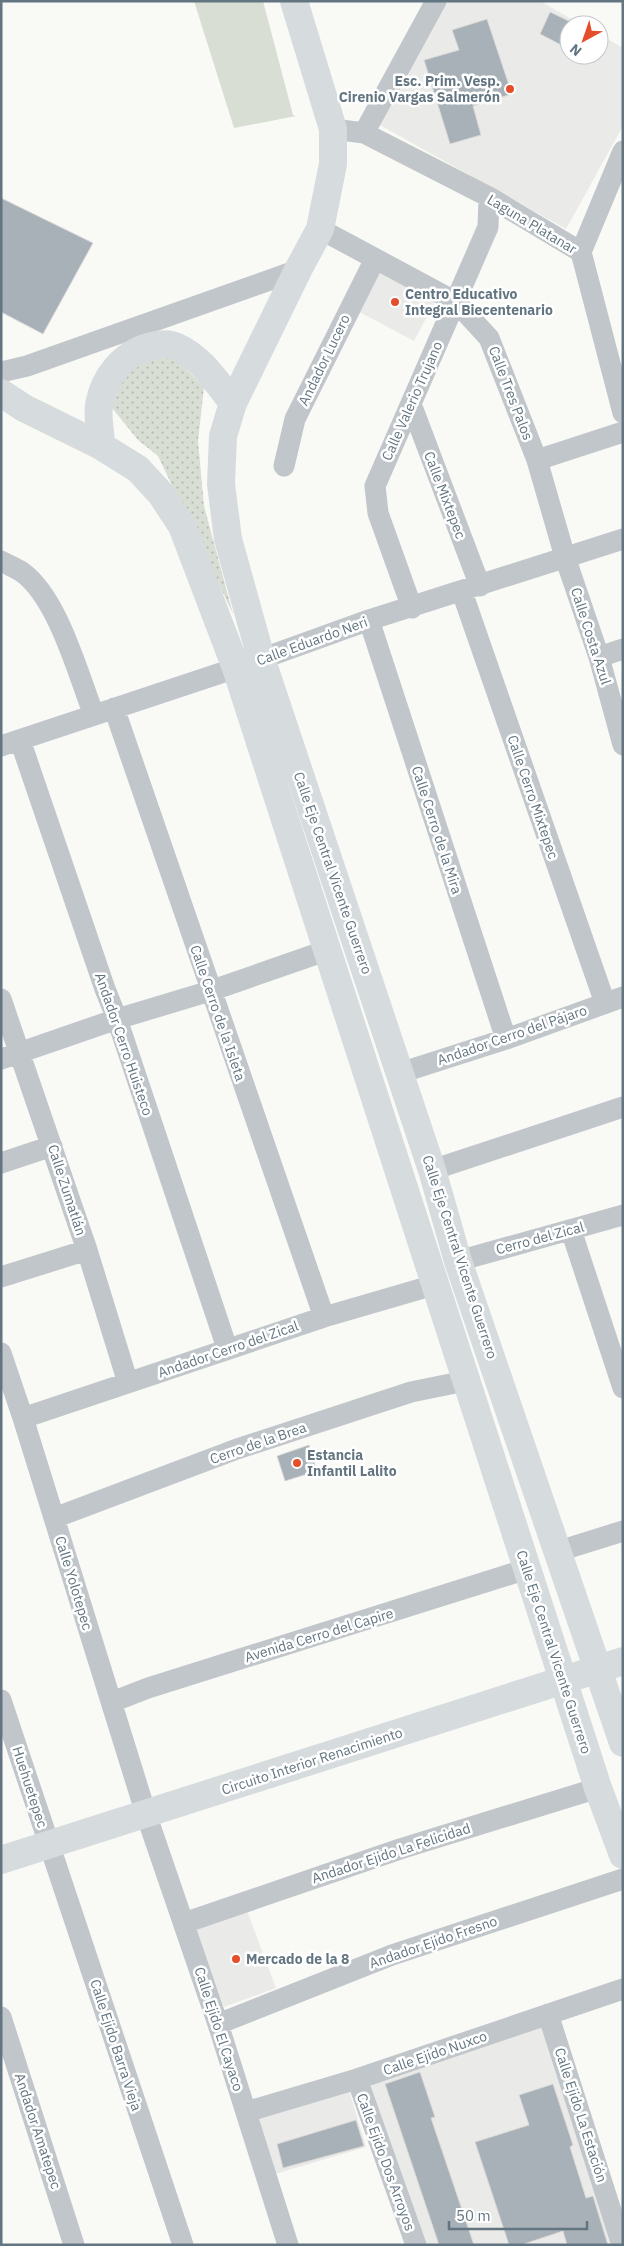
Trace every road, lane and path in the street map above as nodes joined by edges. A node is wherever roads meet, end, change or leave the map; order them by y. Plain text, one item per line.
1 (294, 1) edge
2 (436, 1) edge
3 (333, 129) junction
4 (364, 133) junction
5 (623, 151) edge
6 (490, 197) junction
7 (320, 229) junction
8 (581, 252) junction
9 (375, 259) junction
10 (298, 270) junction
11 (456, 302) junction
12 (1, 372) edge
13 (1, 394) edge
14 (233, 403) junction
15 (410, 404) junction
16 (623, 413) edge
17 (623, 432) edge
18 (102, 446) junction
19 (537, 460) junction
20 (284, 466) dead end
21 (623, 539) edge
22 (565, 557) junction
23 (1, 561) edge
24 (471, 589) junction
25 (412, 608) junction
26 (369, 620) junction
27 (623, 649) edge
28 (599, 656) junction
29 (261, 658) junction
30 (236, 668) junction
31 (104, 712) junction
32 (11, 743) edge
33 (623, 745) edge
34 (328, 950) junction
35 (210, 991) junction
36 (1, 999) edge
37 (614, 1000) edge
38 (117, 1019) junction
39 (506, 1039) junction
40 (11, 1056) edge
41 (400, 1073) junction
42 (623, 1107) edge
43 (52, 1146) junction
44 (1, 1163) edge
45 (432, 1170) junction
46 (623, 1216) edge
47 (571, 1230) junction
48 (87, 1250) junction
49 (458, 1261) junction
50 (1, 1276) edge
51 (434, 1285) junction
52 (324, 1317) junction
53 (228, 1348) junction
54 (1, 1353) edge
55 (466, 1381) junction
56 (128, 1383) junction
57 (623, 1388) edge
58 (24, 1418) junction
59 (54, 1518) junction
60 (623, 1531) edge
61 (559, 1551) junction
62 (527, 1569) junction
63 (610, 1665) edge
64 (564, 1680) junction
65 (1, 1700) edge
66 (112, 1702) junction
67 (623, 1743) edge
68 (598, 1788) junction
69 (146, 1814) junction
70 (50, 1845) junction
71 (623, 1856) edge
72 (1, 1860) edge
73 (623, 1879) edge
74 (184, 1923) junction
75 (623, 1989) edge
76 (548, 2014) junction
77 (1, 2017) edge
78 (218, 2024) junction
79 (357, 2079) junction
80 (246, 2112) junction
81 (74, 2245) edge
82 (183, 2245) edge
83 (288, 2245) edge
84 (416, 2245) edge
85 (622, 2245) edge

1 - 3 main road, Calle Eje Central Vicente Guerrero
2 - 4 street
3 - 4 street, Laguna Platanar
3 - 7 main road, Calle Eje Central Vicente Guerrero
4 - 6 street, Laguna Platanar
5 - 8 street
6 - 8 street, Laguna Platanar
6 - 11 street, Calle Valerio Trujano
7 - 9 street, Calle Tres Palos
7 - 10 main road, Calle Eje Central Vicente Guerrero
8 - 16 street, Laguna Platanar
9 - 11 street, Calle Tres Palos
9 - 20 street, Andador Lucero
10 - 12 street
10 - 14 main road, Calle Eje Central Vicente Guerrero
11 - 15 street, Calle Valerio Trujano
11 - 19 street, Calle Tres Palos
13 - 18 main road, Calle Eje Central Vicente Guerrero
14 - 18 main road
14 - 29 main road, Calle Eje Central Vicente Guerrero
15 - 24 street, Calle Mixtepec
15 - 25 street, Calle Valerio Trujano
17 - 19 street
18 - 30 main road, Calle Eje Central Vicente Guerrero
19 - 22 street, Calle Tres Palos
21 - 22 street, Calle Eduardo Neri
22 - 24 street, Calle Eduardo Neri
22 - 28 street, Calle Costa Azul
23 - 31 street, Calle Cerro de la Isleta
24 - 25 street, Calle Eduardo Neri
24 - 37 street, Calle Cerro Mixtepec
25 - 26 street, Calle Eduardo Neri
26 - 29 street, Calle Eduardo Neri
26 - 39 street, Calle Cerro de la Mira
27 - 28 street
28 - 33 street, Calle Costa Azul
29 - 30 street, Calle Eduardo Neri
29 - 41 main road, Calle Eje Central Vicente Guerrero
30 - 31 street, Calle Eduardo Neri
30 - 34 main road, Calle Eje Central Vicente Guerrero
31 - 32 street, Calle Eduardo Neri
31 - 35 street, Calle Cerro de la Isleta
32 - 38 street, Andador Cerro Huisteco
34 - 35 street
34 - 51 main road, Calle Eje Central Vicente Guerrero
35 - 38 street
35 - 52 street, Calle Cerro de la Isleta
36 - 40 street, Calle Zumatlán
37 - 39 street, Andador Cerro del Pájaro
38 - 40 street
38 - 53 street, Andador Cerro Huisteco
39 - 41 street, Andador Cerro del Pájaro
40 - 43 street, Calle Zumatlán
41 - 45 main road, Calle Eje Central Vicente Guerrero
42 - 45 street
43 - 44 street
43 - 48 street, Calle Zumatlán
45 - 49 main road, Calle Eje Central Vicente Guerrero
46 - 47 street, Cerro del Zical
47 - 49 street, Cerro del Zical
47 - 57 street
48 - 50 street
48 - 56 street, Calle Zumatlán
49 - 61 main road, Calle Eje Central Vicente Guerrero
51 - 52 street, Andador Cerro del Zical
51 - 55 main road, Calle Eje Central Vicente Guerrero
52 - 53 street, Andador Cerro del Zical
53 - 56 street, Andador Cerro del Zical
54 - 58 street, Calle Yolotepec
55 - 59 street, Cerro de la Brea
55 - 62 main road, Calle Eje Central Vicente Guerrero
56 - 58 street, Andador Cerro del Zical
58 - 59 street, Calle Yolotepec
59 - 66 street, Calle Yolotepec
60 - 61 street
61 - 63 main road, Calle Eje Central Vicente Guerrero
62 - 64 main road, Calle Eje Central Vicente Guerrero
62 - 66 street, Avenida Cerro del Capire
63 - 64 main road, Circuito Interior Renacimiento
63 - 67 main road, Calle Eje Central Vicente Guerrero
64 - 68 main road, Calle Eje Central Vicente Guerrero
64 - 69 main road, Circuito Interior Renacimiento
65 - 70 street, Huehuetepec
66 - 69 street, Calle Yolotepec
68 - 71 main road, Calle Eje Central Vicente Guerrero
68 - 74 street, Andador Ejido La Felicidad
69 - 70 main road, Circuito Interior Renacimiento
69 - 74 street, Calle Ejido El Cayaco
70 - 72 main road, Circuito Interior Renacimiento
70 - 82 street, Calle Ejido Barra Vieja
73 - 78 street, Andador Ejido Fresno
74 - 78 street, Calle Ejido El Cayaco
75 - 76 street, Calle Ejido Nuxco
76 - 79 street, Calle Ejido Nuxco
76 - 85 street, Calle Ejido La Estación
77 - 81 street, Andador Amatepec
78 - 80 street, Calle Ejido El Cayaco
79 - 80 street, Calle Ejido Nuxco
79 - 84 street, Calle Ejido Dos Arroyos
80 - 83 street, Calle Ejido El Cayaco

